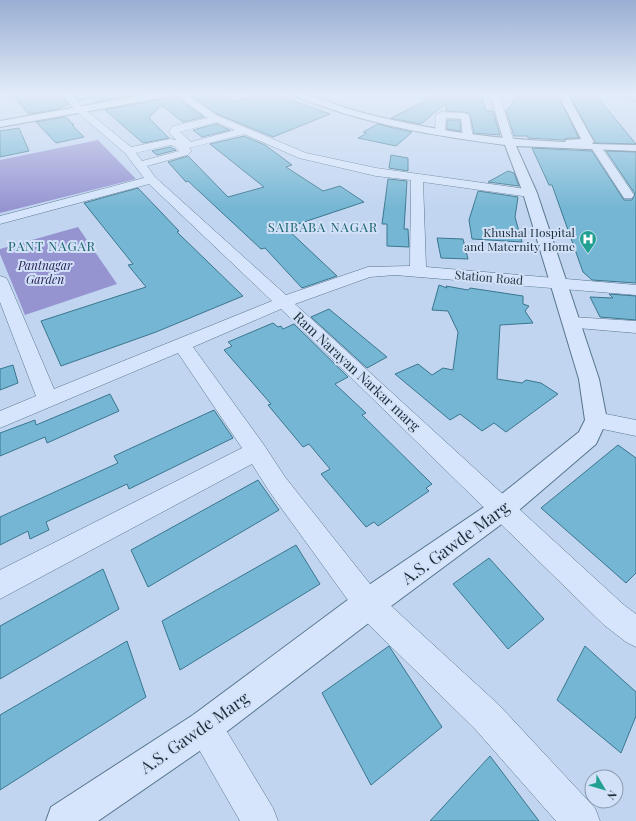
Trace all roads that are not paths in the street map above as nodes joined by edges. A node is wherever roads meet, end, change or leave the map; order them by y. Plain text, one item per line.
1 (108, 132) edge
2 (174, 132) edge
3 (240, 132) edge
4 (248, 132) edge
5 (436, 132) edge
6 (468, 132) edge
7 (506, 132) edge
8 (585, 132) edge
9 (440, 133) joint
10 (468, 137) junction
11 (509, 142) junction
12 (592, 144) junction
13 (636, 148) edge
14 (417, 177) junction
15 (151, 180) junction
16 (530, 193) junction
17 (628, 195) dead end
18 (0, 220) edge
19 (418, 271) junction
20 (0, 281) edge
21 (559, 282) junction
22 (636, 290) edge
23 (283, 302) junction
24 (572, 323) junction
25 (636, 327) edge
26 (181, 344) junction
27 (48, 400) junction
28 (0, 420) edge
29 (596, 420) junction
30 (636, 428) edge
31 (256, 451) junction
32 (502, 509) junction
33 (0, 585) edge
34 (368, 604) junction
35 (636, 632) edge
36 (205, 727) junction
37 (65, 821) edge
38 (260, 821) edge
39 (582, 821) edge

1 - 15 street, Ram Narayan Narkar marg
2 - 3 street
4 - 14 street
5 - 9 street
6 - 10 street
7 - 11 street
8 - 12 street
9 - 10 street
10 - 11 street
11 - 12 street
11 - 16 street
12 - 13 street
12 - 17 street
14 - 16 street
14 - 19 street
15 - 18 street
15 - 23 street, Ram Narayan Narkar marg
16 - 21 street
19 - 21 street, Station Road
19 - 23 street, Station Road
20 - 27 street
21 - 22 street, Station Road
21 - 24 street
23 - 26 street, Station Road
23 - 32 street, Ram Narayan Narkar marg
24 - 25 street
24 - 29 street
26 - 27 street, Station Road
26 - 31 street
27 - 28 street, Station Road
29 - 30 street
29 - 32 street, A.S. Gawde Marg
31 - 33 street
31 - 34 street
32 - 34 street, A.S. Gawde Marg
32 - 35 street, Ram Narayan Narkar marg
34 - 36 street, A.S. Gawde Marg
34 - 39 street
36 - 37 street, A.S. Gawde Marg
36 - 38 street

